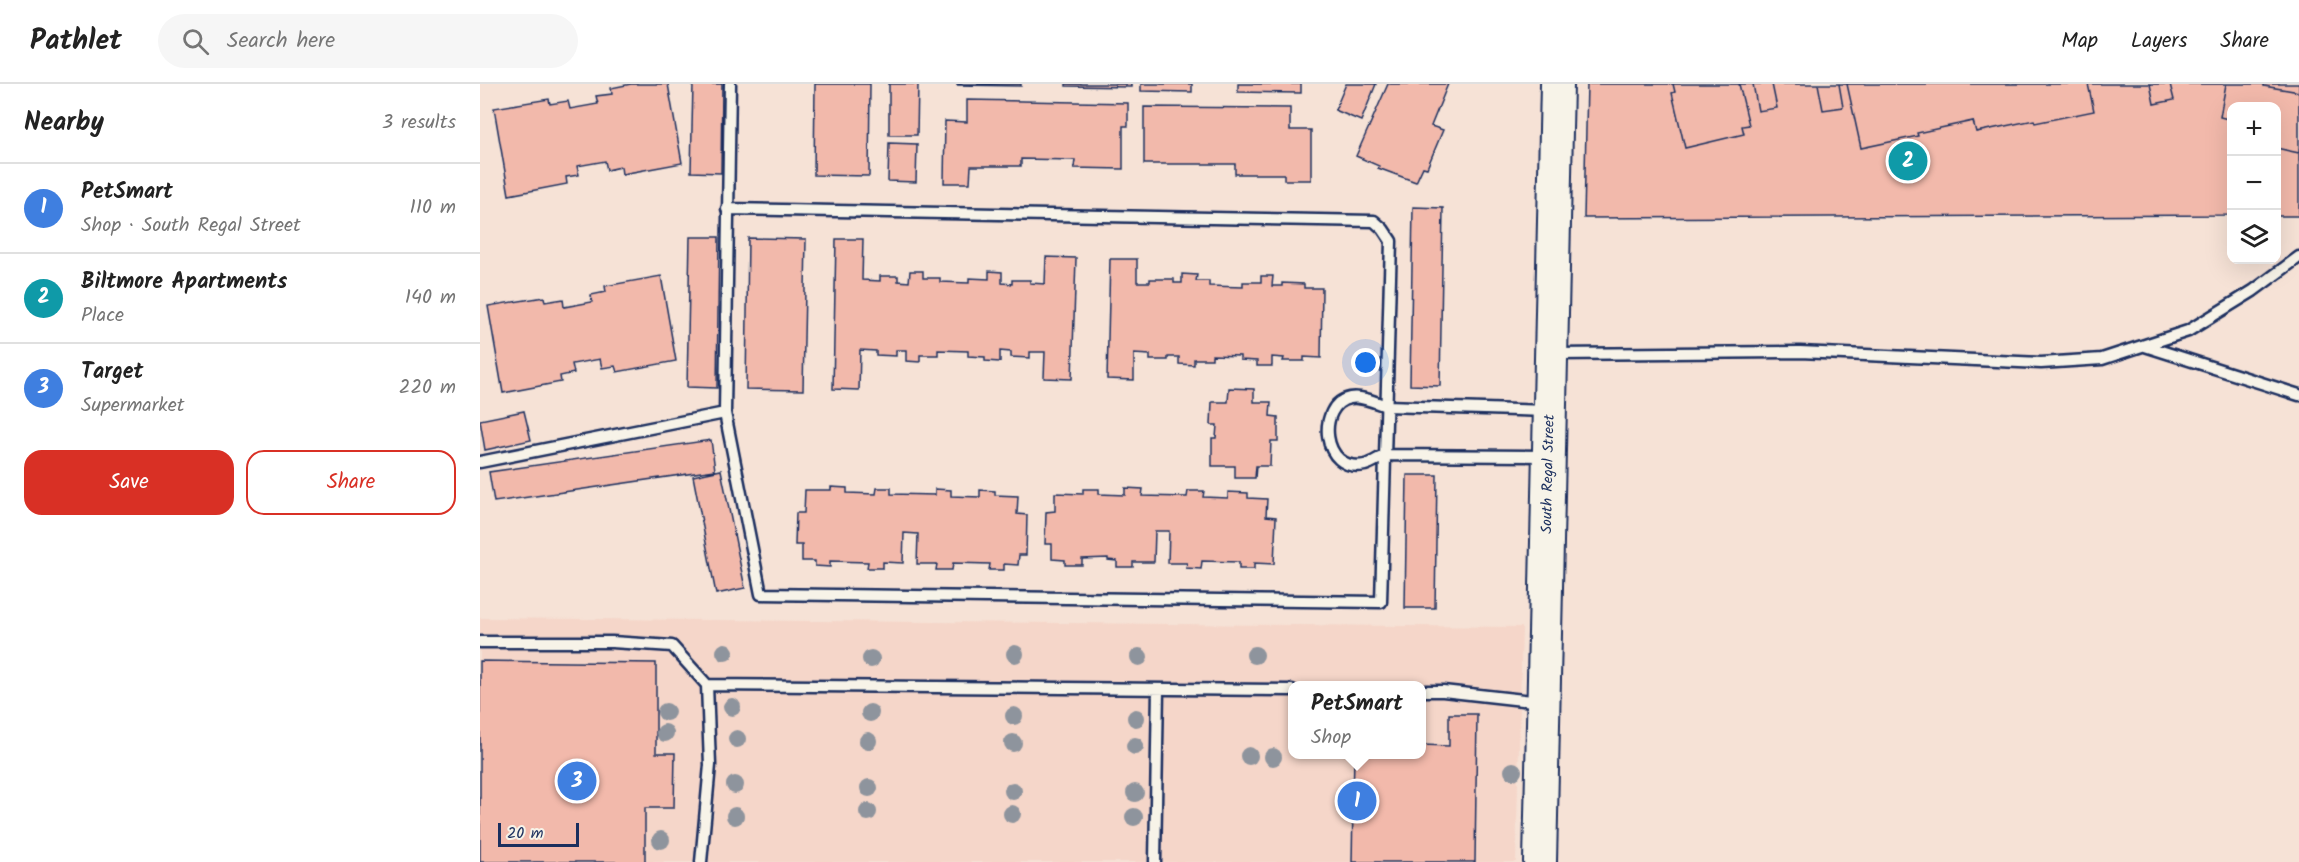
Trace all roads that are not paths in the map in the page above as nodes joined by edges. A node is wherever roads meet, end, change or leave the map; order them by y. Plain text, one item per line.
1 (730, 84) edge
2 (1557, 84) edge
3 (727, 209) junction
4 (2299, 257) edge
5 (2145, 346) junction
6 (1551, 355) junction
7 (2299, 395) edge
8 (1386, 406) junction
9 (1550, 411) junction
10 (725, 413) junction
11 (1386, 455) junction
12 (1549, 456) junction
13 (480, 462) edge
14 (480, 642) edge
15 (707, 686) junction
16 (1158, 690) junction
17 (1288, 690) edge
18 (1426, 691) edge
19 (1544, 702) junction
20 (701, 862) edge
21 (1155, 862) edge
22 (1540, 862) edge

1 - 3 lane
2 - 6 main road, South Regal Street
3 - 8 lane
3 - 10 lane
4 - 5 lane
5 - 6 lane
5 - 7 lane
6 - 9 main road, South Regal Street
8 - 9 lane
8 - 11 lane
8 - 11 lane
9 - 12 main road, South Regal Street
10 - 11 lane
10 - 13 lane
11 - 12 lane
12 - 19 main road, South Regal Street
14 - 15 lane
15 - 16 lane
15 - 20 lane
16 - 17 lane
16 - 21 lane
18 - 19 lane
19 - 22 main road, South Regal Street

